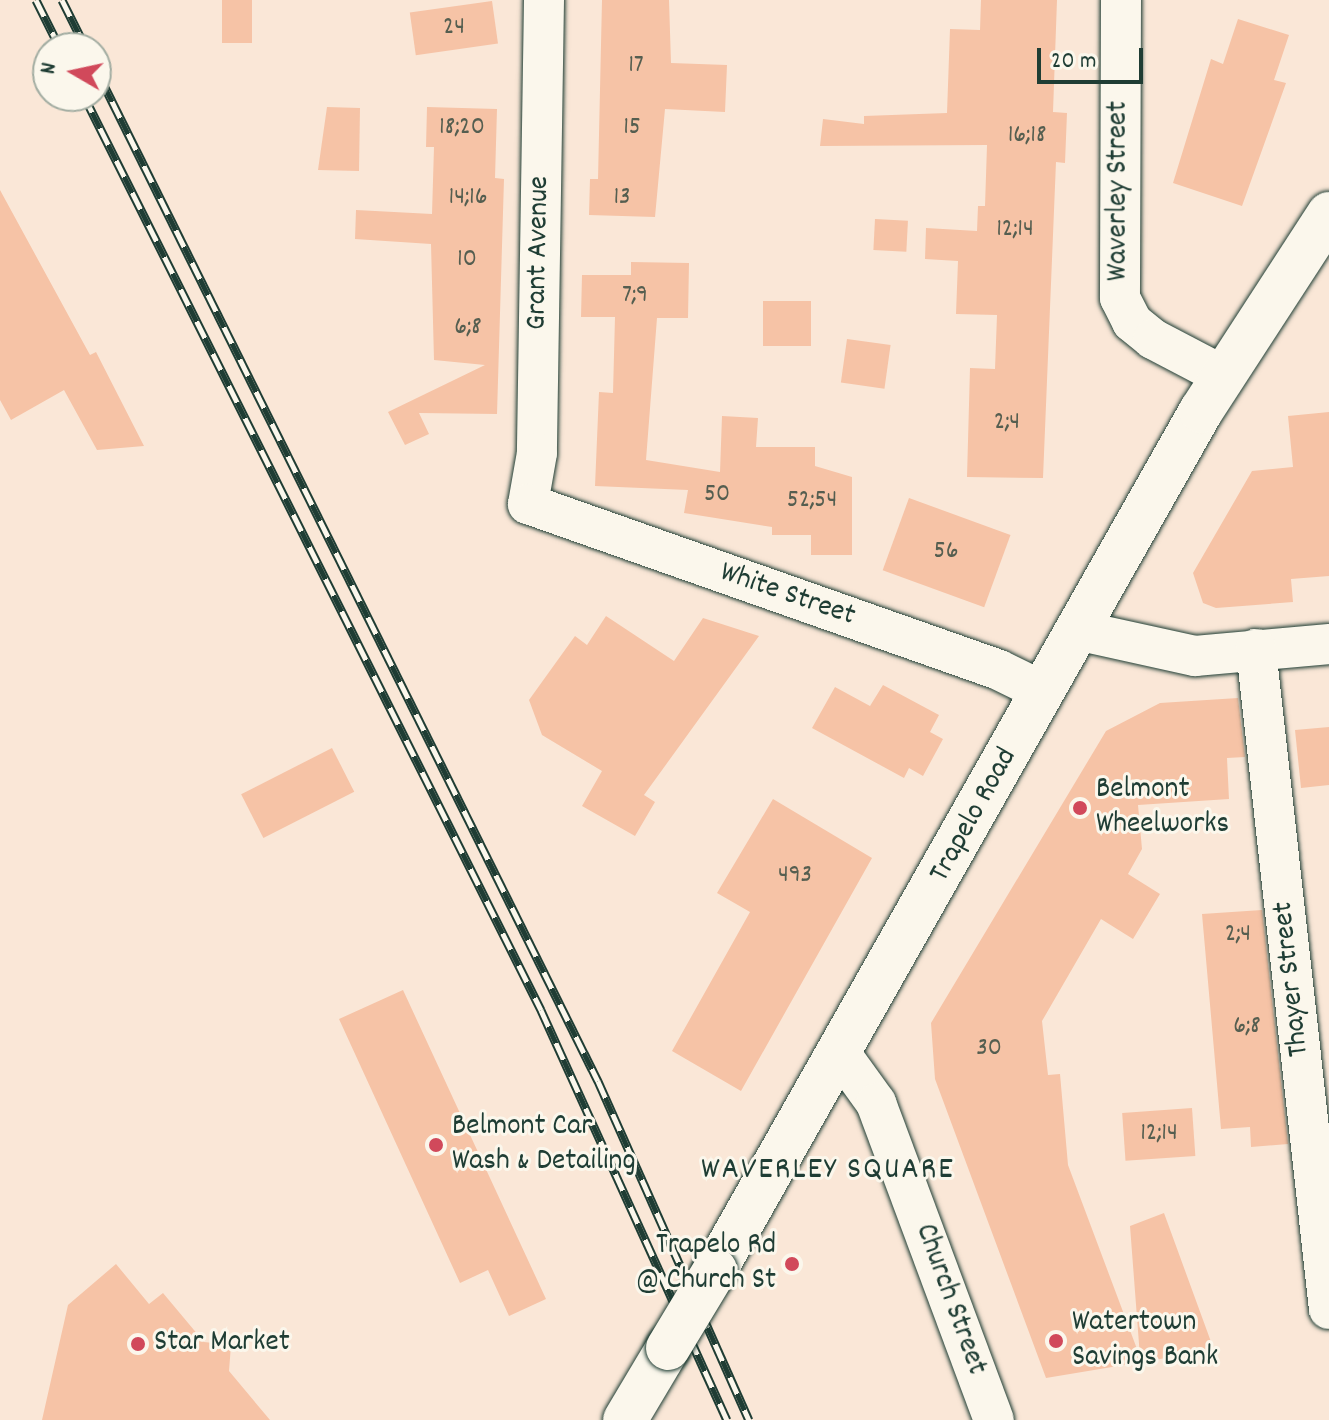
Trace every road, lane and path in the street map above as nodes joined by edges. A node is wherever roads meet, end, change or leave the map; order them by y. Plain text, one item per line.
1 (544, 0) edge
2 (1121, 0) edge
3 (1329, 214) edge
4 (1222, 375) junction
5 (528, 504) joint
6 (1081, 631) junction
7 (1329, 644) edge
8 (1256, 649) junction
9 (1044, 692) junction
10 (840, 1053) junction
11 (1329, 1309) edge
12 (625, 1420) edge
13 (994, 1420) edge

1 - 5 street, Grant Avenue
2 - 4 street, Waverley Street
3 - 4 main road, Trapelo Road
4 - 6 main road, Trapelo Road
5 - 9 street, White Street
6 - 8 street
6 - 9 main road, Trapelo Road
7 - 8 street
8 - 11 street, Thayer Street
9 - 10 main road, Trapelo Road
10 - 12 main road, Trapelo Road, bridge
10 - 13 street, Church Street

